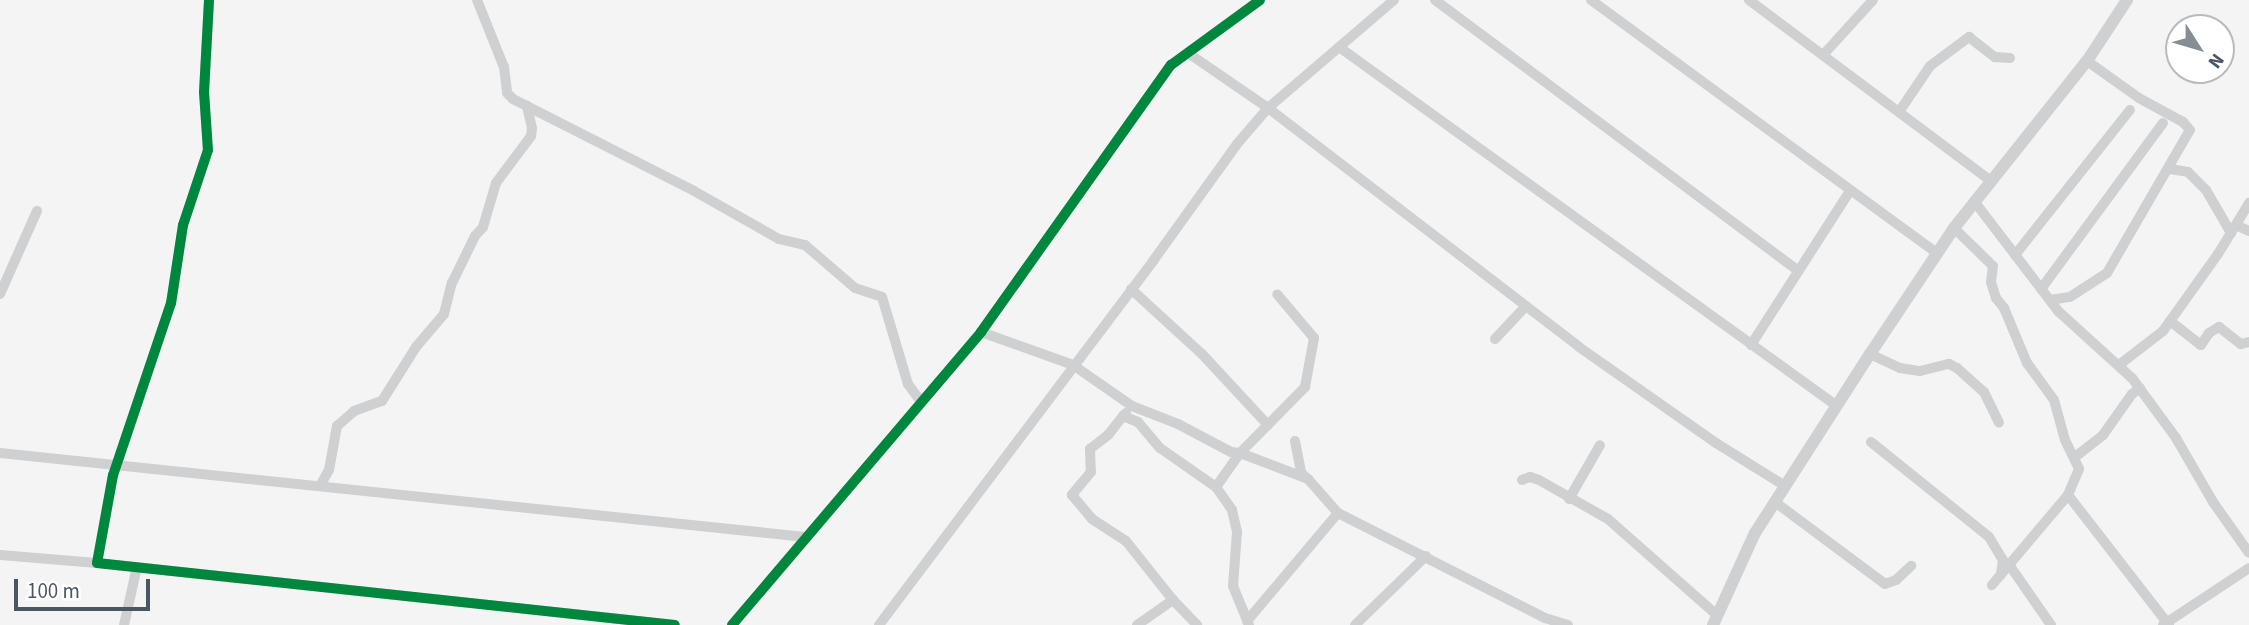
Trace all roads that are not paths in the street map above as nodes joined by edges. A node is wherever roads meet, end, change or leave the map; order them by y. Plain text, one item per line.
1 (209, 0) edge
2 (477, 0) edge
3 (1260, 0) edge
4 (1394, 0) edge
5 (1435, 0) edge
6 (1591, 0) edge
7 (1749, 0) edge
8 (1873, 0) edge
9 (2127, 0) edge
10 (1339, 47) junction
11 (1188, 53) junction
12 (1823, 55) junction
13 (2010, 58) dead end
14 (2087, 61) junction
15 (527, 106) junction
16 (1268, 108) junction
17 (2130, 110) dead end
18 (1899, 112) junction
19 (2163, 123) dead end
20 (2169, 169) junction
21 (1990, 180) junction
22 (1850, 191) junction
23 (1975, 201) junction
24 (2249, 202) edge
25 (37, 211) dead end
26 (1954, 228) junction
27 (2233, 229) junction
28 (2249, 231) edge
29 (1937, 253) junction
30 (2015, 256) junction
31 (1798, 271) junction
32 (1131, 289) junction
33 (2041, 289) junction
34 (0, 294) edge
35 (1277, 294) dead end
36 (2050, 300) junction
37 (1526, 306) junction
38 (2170, 321) junction
39 (981, 332) junction
40 (1495, 339) dead end
41 (2249, 342) edge
42 (1751, 345) junction
43 (1870, 354) junction
44 (1073, 365) junction
45 (2119, 365) junction
46 (2140, 388) junction
47 (921, 402) junction
48 (1837, 406) junction
49 (1132, 407) junction
50 (1123, 416) junction
51 (1999, 423) dead end
52 (1268, 425) junction
53 (1295, 441) dead end
54 (1871, 442) dead end
55 (1600, 444) dead end
56 (0, 453) edge
57 (1240, 453) junction
58 (2075, 457) junction
59 (116, 464) junction
60 (1308, 479) junction
61 (1522, 480) dead end
62 (320, 486) junction
63 (1785, 486) junction
64 (1216, 487) junction
65 (2068, 495) junction
66 (1569, 499) junction
67 (1775, 502) junction
68 (1338, 513) junction
69 (2232, 529) junction
70 (2249, 532) edge
71 (806, 537) junction
72 (2249, 553) edge
73 (0, 555) edge
74 (1426, 556) junction
75 (97, 563) junction
76 (1911, 566) dead end
77 (2010, 566) junction
78 (137, 567) junction
79 (2249, 568) edge
80 (2001, 575) junction
81 (1992, 585) dead end
82 (1173, 600) junction
83 (1715, 620) edge
84 (1248, 623) edge
85 (2166, 624) edge
86 (124, 625) edge
87 (675, 625) edge
88 (732, 625) edge
89 (879, 625) edge
90 (1137, 625) edge
91 (1197, 625) edge
92 (1355, 625) edge
93 (1568, 625) edge
94 (2051, 625) edge

1 - 59 street
2 - 15 street
3 - 11 street
4 - 10 street
5 - 31 street
6 - 22 street
7 - 12 street
8 - 12 street
9 - 14 street
10 - 16 street
10 - 42 street
11 - 16 street
11 - 39 street
12 - 18 street
13 - 18 street
14 - 20 street
14 - 21 street
15 - 47 street
15 - 62 street
16 - 32 street
16 - 37 street
17 - 30 street
18 - 21 street
19 - 33 street
20 - 27 street
20 - 36 street
21 - 23 street
22 - 29 street
22 - 31 street
23 - 26 street
23 - 30 street
24 - 27 street
25 - 34 street
26 - 29 street
26 - 58 street
27 - 28 street
27 - 38 street
29 - 43 street
30 - 33 street
31 - 42 street
32 - 44 street
32 - 52 street
33 - 36 street
35 - 52 street
36 - 45 street
37 - 40 street
37 - 63 street
38 - 41 street
38 - 45 street
39 - 44 street
39 - 47 street
42 - 48 street
43 - 48 street
43 - 51 street
44 - 49 street
44 - 89 street
45 - 46 street
46 - 58 street
46 - 69 street
47 - 71 street
48 - 63 street
49 - 50 street
49 - 57 street
50 - 64 street
50 - 82 street
52 - 57 street
53 - 60 street
54 - 80 street
55 - 66 street
56 - 59 street
57 - 60 street
57 - 64 street
58 - 65 street
59 - 62 street
59 - 75 street
60 - 68 street
61 - 66 street
62 - 71 street
63 - 67 street
64 - 84 street
65 - 77 street
65 - 85 street
66 - 83 street
67 - 76 street
67 - 83 street
68 - 74 street
68 - 84 street
69 - 70 street
69 - 72 street
71 - 88 street
73 - 75 street
74 - 92 street
74 - 93 street
75 - 78 street
77 - 80 street
77 - 94 street
78 - 86 street
78 - 87 street
79 - 85 street
80 - 81 street
82 - 90 street
82 - 91 street

